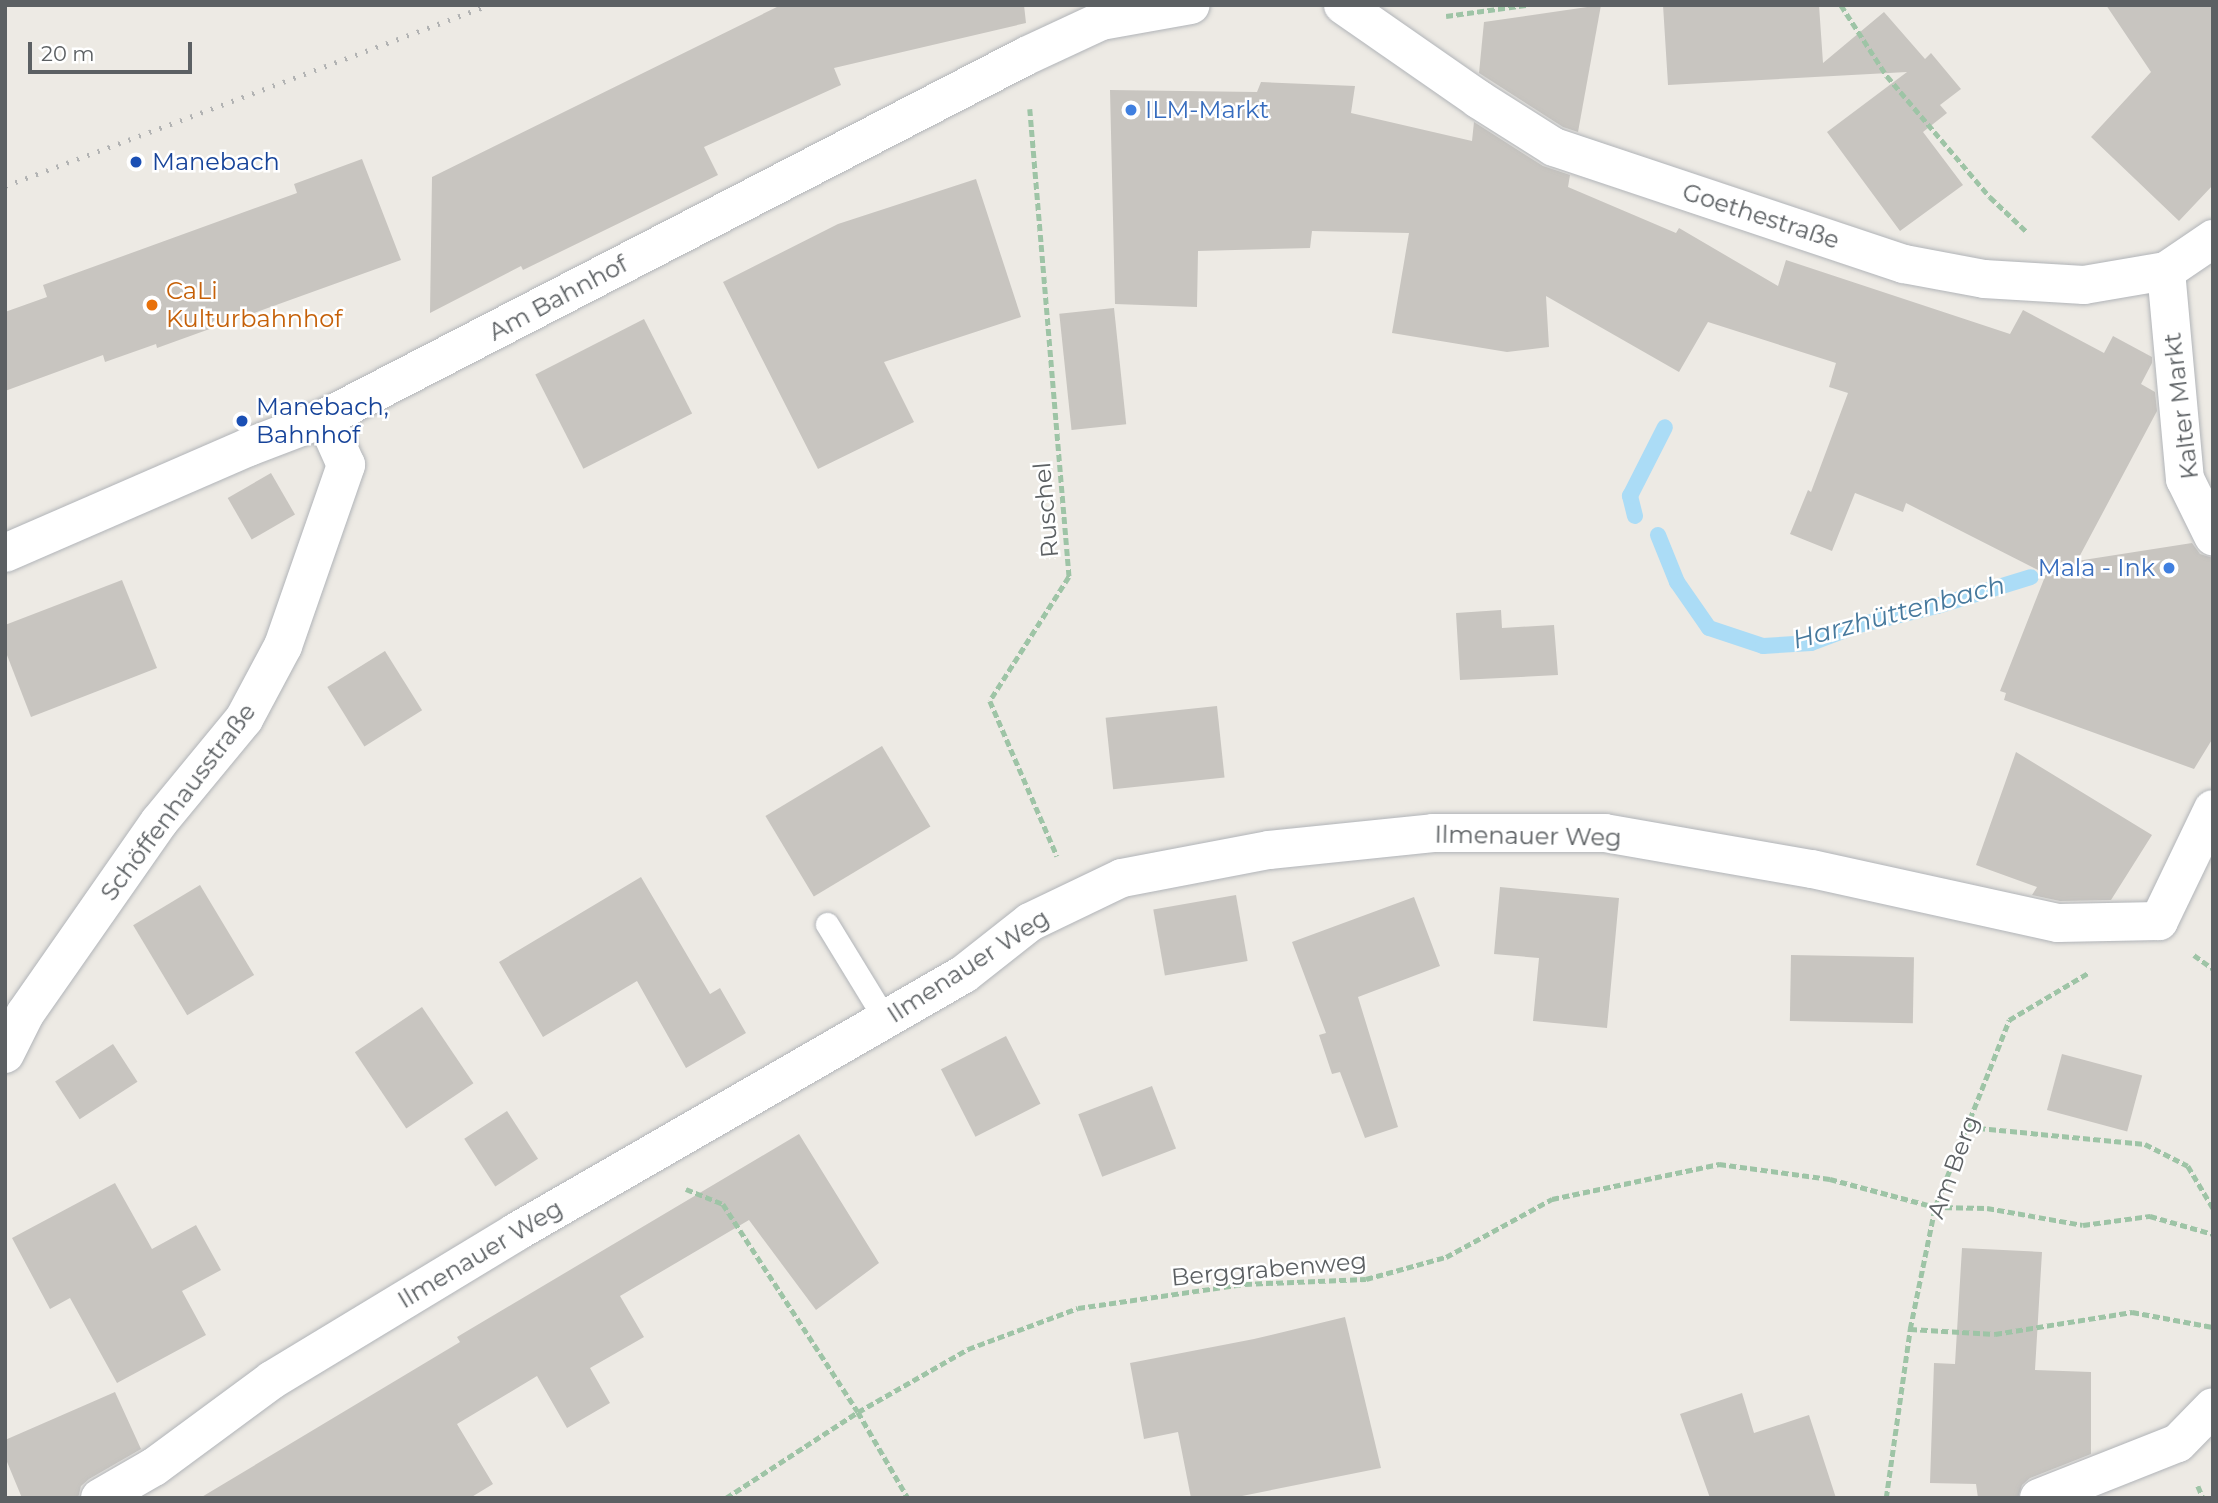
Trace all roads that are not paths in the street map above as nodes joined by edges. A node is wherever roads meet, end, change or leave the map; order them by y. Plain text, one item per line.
1 (1191, 5) edge
2 (1343, 5) edge
3 (1098, 13) edge
4 (2213, 239) edge
5 (2166, 271) junction
6 (325, 418) junction
7 (2213, 536) edge
8 (5, 553) edge
9 (2213, 809) edge
10 (827, 924) dead end
11 (885, 1019) junction
12 (5, 1054) edge
13 (2213, 1407) edge
14 (100, 1498) edge
15 (2039, 1498) edge

1 - 3 street, Am Bahnhof
2 - 5 street, Goethestraße
3 - 6 street, Am Bahnhof
4 - 5 street, Goethestraße
5 - 7 street, Kalter Markt
6 - 8 street, Am Bahnhof
6 - 12 street, Schöffenhausstraße
9 - 11 street, Ilmenauer Weg
10 - 11 lane
11 - 14 street, Ilmenauer Weg
13 - 15 street

